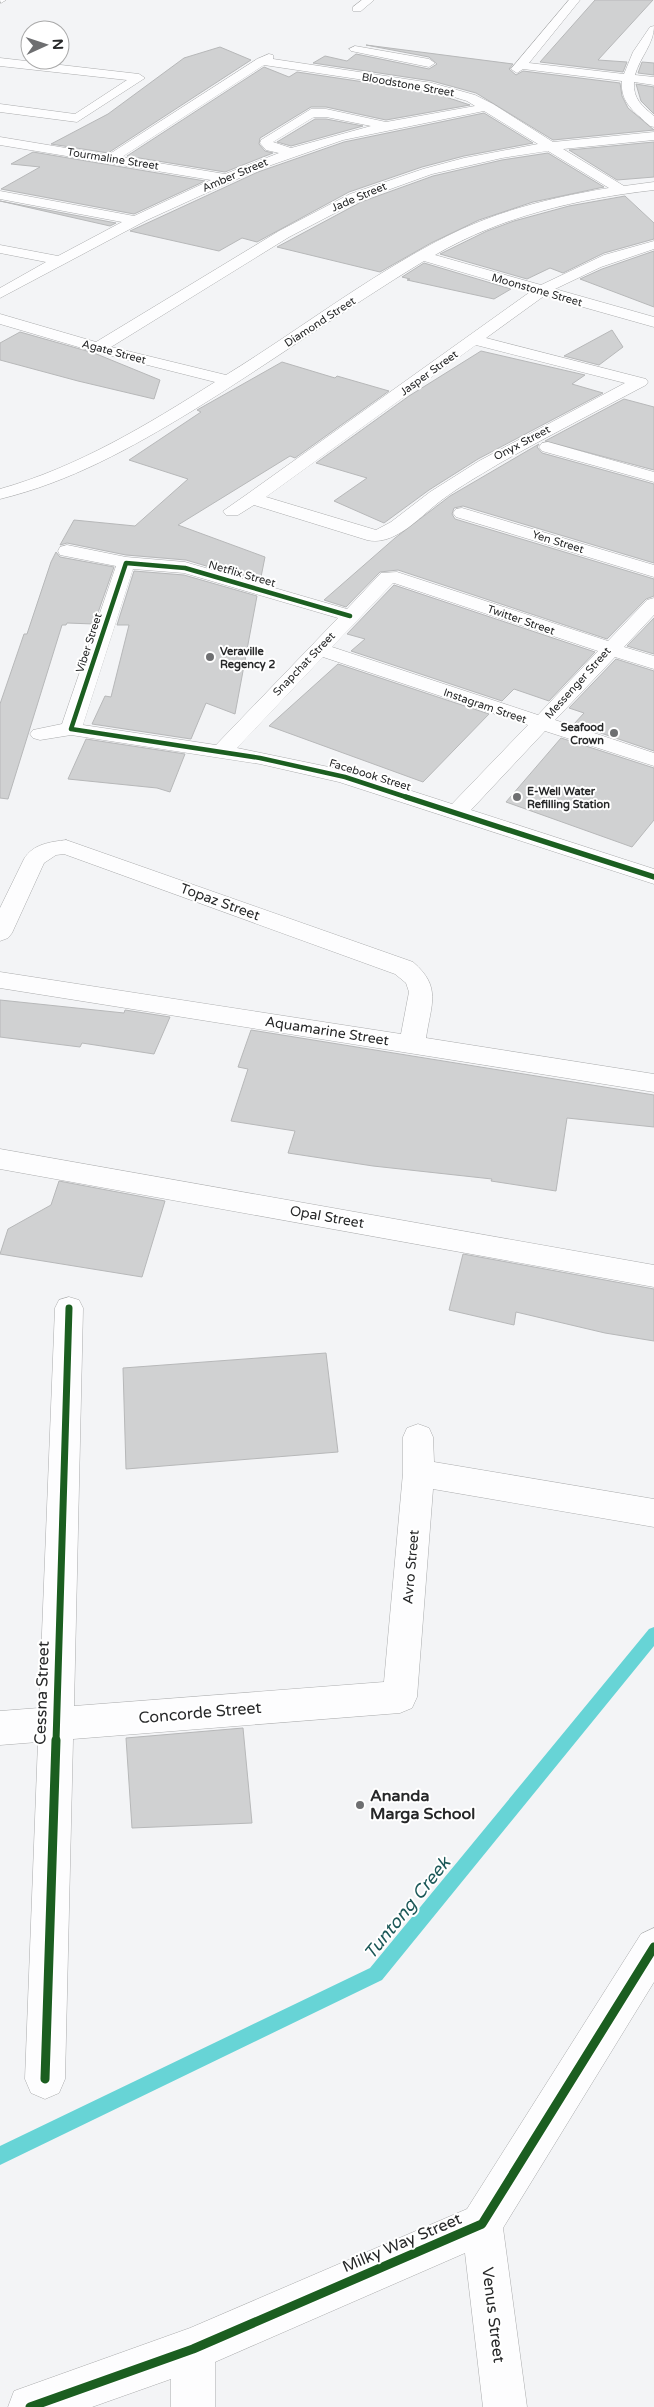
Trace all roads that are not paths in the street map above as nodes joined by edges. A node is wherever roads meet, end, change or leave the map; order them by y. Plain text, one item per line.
1 (370, 0) edge
2 (576, 0) edge
3 (357, 8) dead end
4 (654, 29) edge
5 (355, 49) dead end
6 (398, 57) junction
7 (0, 62) edge
8 (429, 63) dead end
9 (369, 77) junction
10 (629, 79) junction
11 (654, 81) edge
12 (98, 89) dead end
13 (118, 92) junction
14 (81, 101) dead end
15 (99, 104) junction
16 (490, 107) junction
17 (0, 108) edge
18 (654, 123) edge
19 (387, 126) junction
20 (654, 136) edge
21 (0, 141) edge
22 (550, 145) junction
23 (291, 152) junction
24 (112, 158) junction
25 (225, 178) junction
26 (654, 186) edge
27 (620, 189) junction
28 (0, 195) edge
29 (137, 221) junction
30 (654, 245) edge
31 (0, 249) edge
32 (633, 249) junction
33 (654, 255) edge
34 (421, 256) junction
35 (61, 260) junction
36 (541, 291) junction
37 (0, 294) edge
38 (0, 319) edge
39 (654, 322) edge
40 (474, 340) junction
41 (98, 348) junction
42 (229, 381) junction
43 (548, 447) dead end
44 (654, 477) edge
45 (0, 494) edge
46 (252, 499) junction
47 (232, 511) dead end
48 (462, 513) dead end
49 (67, 551) dead end
50 (126, 563) junction
51 (654, 571) edge
52 (388, 577) joint
53 (654, 604) edge
54 (350, 616) junction
55 (318, 649) junction
56 (609, 649) junction
57 (654, 663) edge
58 (541, 724) junction
59 (71, 729) junction
60 (40, 734) dead end
61 (222, 752) junction
62 (654, 760) edge
63 (456, 813) junction
64 (654, 877) edge
65 (0, 932) edge
66 (0, 980) edge
67 (412, 1044) junction
68 (654, 1083) edge
69 (0, 1159) edge
70 (654, 1276) edge
71 (69, 1308) dead end
72 (418, 1437) dead end
73 (419, 1473) junction
74 (654, 1513) edge
75 (400, 1697) joint
76 (55, 1724) junction
77 (0, 1728) edge
78 (654, 1947) edge
79 (45, 2079) dead end
80 (482, 2224) junction
81 (192, 2349) junction
82 (30, 2407) edge
83 (194, 2407) edge
84 (505, 2407) edge

1 - 3 street
2 - 10 street
4 - 10 street
5 - 6 street
6 - 8 street
6 - 9 street
7 - 13 street
9 - 16 street, Bloodstone Street
9 - 24 street, Bloodstone Street
10 - 11 street
10 - 18 street
12 - 13 street
13 - 15 street
14 - 15 street
15 - 17 street
16 - 19 street, Amber Street
16 - 22 street, Bloodstone Street
19 - 23 street, Amber Street
19 - 23 street
20 - 22 street, Jade Street
21 - 24 street, Tourmaline Street
22 - 27 street, Bloodstone Street
22 - 41 street, Jade Street
23 - 25 street, Amber Street
24 - 25 street, Tourmaline Street
25 - 29 street, Amber Street
26 - 27 street, Diamond Street
27 - 34 street, Diamond Street
28 - 29 street
29 - 35 street, Amber Street
30 - 32 street, Jasper Street
31 - 35 street
32 - 33 street
32 - 36 street, Jasper Street
34 - 36 street, Moonstone Street
34 - 42 street, Diamond Street
35 - 37 street, Amber Street
36 - 39 street, Moonstone Street
36 - 40 street, Jasper Street
38 - 41 street, Agate Street
40 - 46 street, Jasper Street
40 - 46 street, Onyx Street
41 - 42 street, Agate Street
42 - 45 street, Diamond Street
43 - 44 street
46 - 47 street, Jasper Street
48 - 51 street, Yen Street
49 - 50 street, Netflix Street
50 - 54 street, Netflix Street
50 - 59 street, Viber Street
52 - 54 street, Snapchat Street
52 - 56 street, Twitter Street
53 - 56 street, Messenger Street
54 - 55 street, Snapchat Street
55 - 58 street, Instagram Street
55 - 61 street, Snapchat Street
56 - 57 street, Twitter Street
56 - 58 street, Messenger Street
58 - 62 street, Instagram Street
58 - 63 street, Messenger Street
59 - 60 street, Facebook Street
59 - 61 street, Facebook Street
61 - 63 street, Facebook Street
63 - 64 street, Facebook Street
65 - 67 street, Topaz Street
66 - 67 street, Aquamarine Street
67 - 68 street, Aquamarine Street
69 - 70 street, Opal Street
71 - 76 street, Cessna Street
72 - 73 street, Avro Street
73 - 74 street
73 - 75 street, Avro Street
75 - 76 street, Concorde Street
76 - 77 street, Concorde Street
76 - 79 street, Cessna Street
78 - 80 street, Milky Way Street
80 - 81 street, Milky Way Street
80 - 84 street, Venus Street
81 - 82 street, Milky Way Street
81 - 83 street

